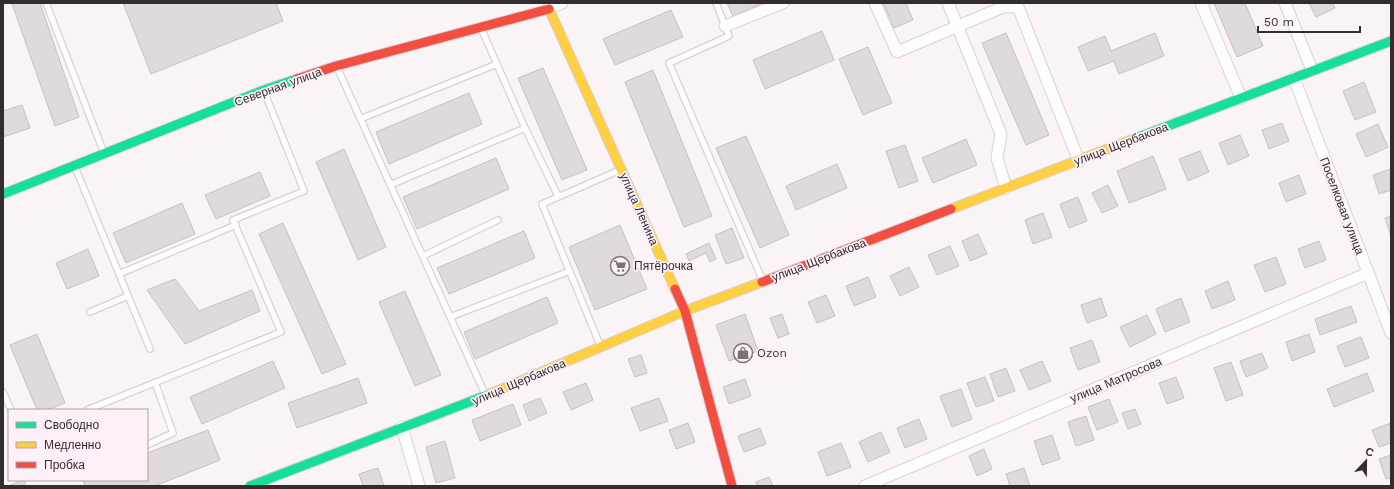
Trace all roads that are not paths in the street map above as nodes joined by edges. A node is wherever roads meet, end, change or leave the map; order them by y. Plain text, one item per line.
1 (46, 3) edge
2 (562, 3) edge
3 (716, 3) edge
4 (783, 3) edge
5 (875, 3) edge
6 (948, 3) edge
7 (1201, 3) edge
8 (1285, 3) edge
9 (1003, 5) edge
10 (549, 8) junction
11 (958, 25) junction
12 (725, 26) junction
13 (481, 27) junction
14 (1391, 41) edge
15 (497, 64) junction
16 (336, 66) junction
17 (1312, 70) junction
18 (1294, 78) junction
19 (264, 90) junction
20 (1241, 98) junction
21 (360, 119) junction
22 (525, 128) junction
23 (104, 155) junction
24 (1079, 160) junction
25 (75, 166) junction
26 (621, 169) junction
27 (390, 185) junction
28 (1006, 188) junction
29 (3, 194) edge
30 (558, 196) junction
31 (498, 220) dead end
32 (236, 226) junction
33 (422, 256) junction
34 (570, 271) junction
35 (1368, 273) junction
36 (119, 274) junction
37 (763, 282) junction
38 (128, 296) junction
39 (685, 311) junction
40 (90, 312) dead end
41 (450, 317) junction
42 (1391, 333) edge
43 (601, 347) junction
44 (150, 349) dead end
45 (155, 382) junction
46 (3, 392) edge
47 (486, 396) junction
48 (11, 409) edge
49 (89, 409) edge
50 (402, 427) junction
51 (148, 445) edge
52 (250, 486) edge
53 (419, 486) edge
54 (732, 486) edge
55 (865, 486) edge

1 - 23 lane
2 - 10 street, Северная улица
3 - 12 lane
4 - 12 street
5 - 11 street
6 - 11 street
7 - 20 street
8 - 17 street
9 - 11 street
9 - 24 street
10 - 13 street, Северная улица
10 - 26 street, улица Ленина
11 - 28 street
12 - 37 lane
13 - 15 lane
13 - 16 street, Северная улица
14 - 17 street, улица Щербакова
15 - 21 lane
15 - 22 lane
16 - 19 street, Северная улица
16 - 21 lane
17 - 18 street, улица Щербакова
18 - 20 street, улица Щербакова
18 - 35 street, Поселковая улица
19 - 23 street, Северная улица
19 - 32 lane
20 - 24 street, улица Щербакова
21 - 27 lane
22 - 27 lane
22 - 30 lane
23 - 25 street, Северная улица
24 - 28 street, улица Щербакова
25 - 29 street, Северная улица
25 - 36 lane
26 - 30 lane
26 - 39 street, улица Ленина
27 - 33 lane
28 - 37 street, улица Щербакова
30 - 34 lane
31 - 33 lane
32 - 36 lane
32 - 45 lane
33 - 41 lane
34 - 41 lane
34 - 43 lane
35 - 42 street, Поселковая улица
35 - 55 street, улица Матросова
36 - 38 lane
37 - 39 street, улица Щербакова
38 - 40 lane
38 - 44 lane
39 - 43 street, улица Щербакова
39 - 54 street, улица Ленина
41 - 47 lane
43 - 47 street, улица Щербакова
45 - 49 lane
45 - 51 lane
46 - 48 lane
47 - 50 street, улица Щербакова
50 - 52 street, улица Щербакова
50 - 53 street

